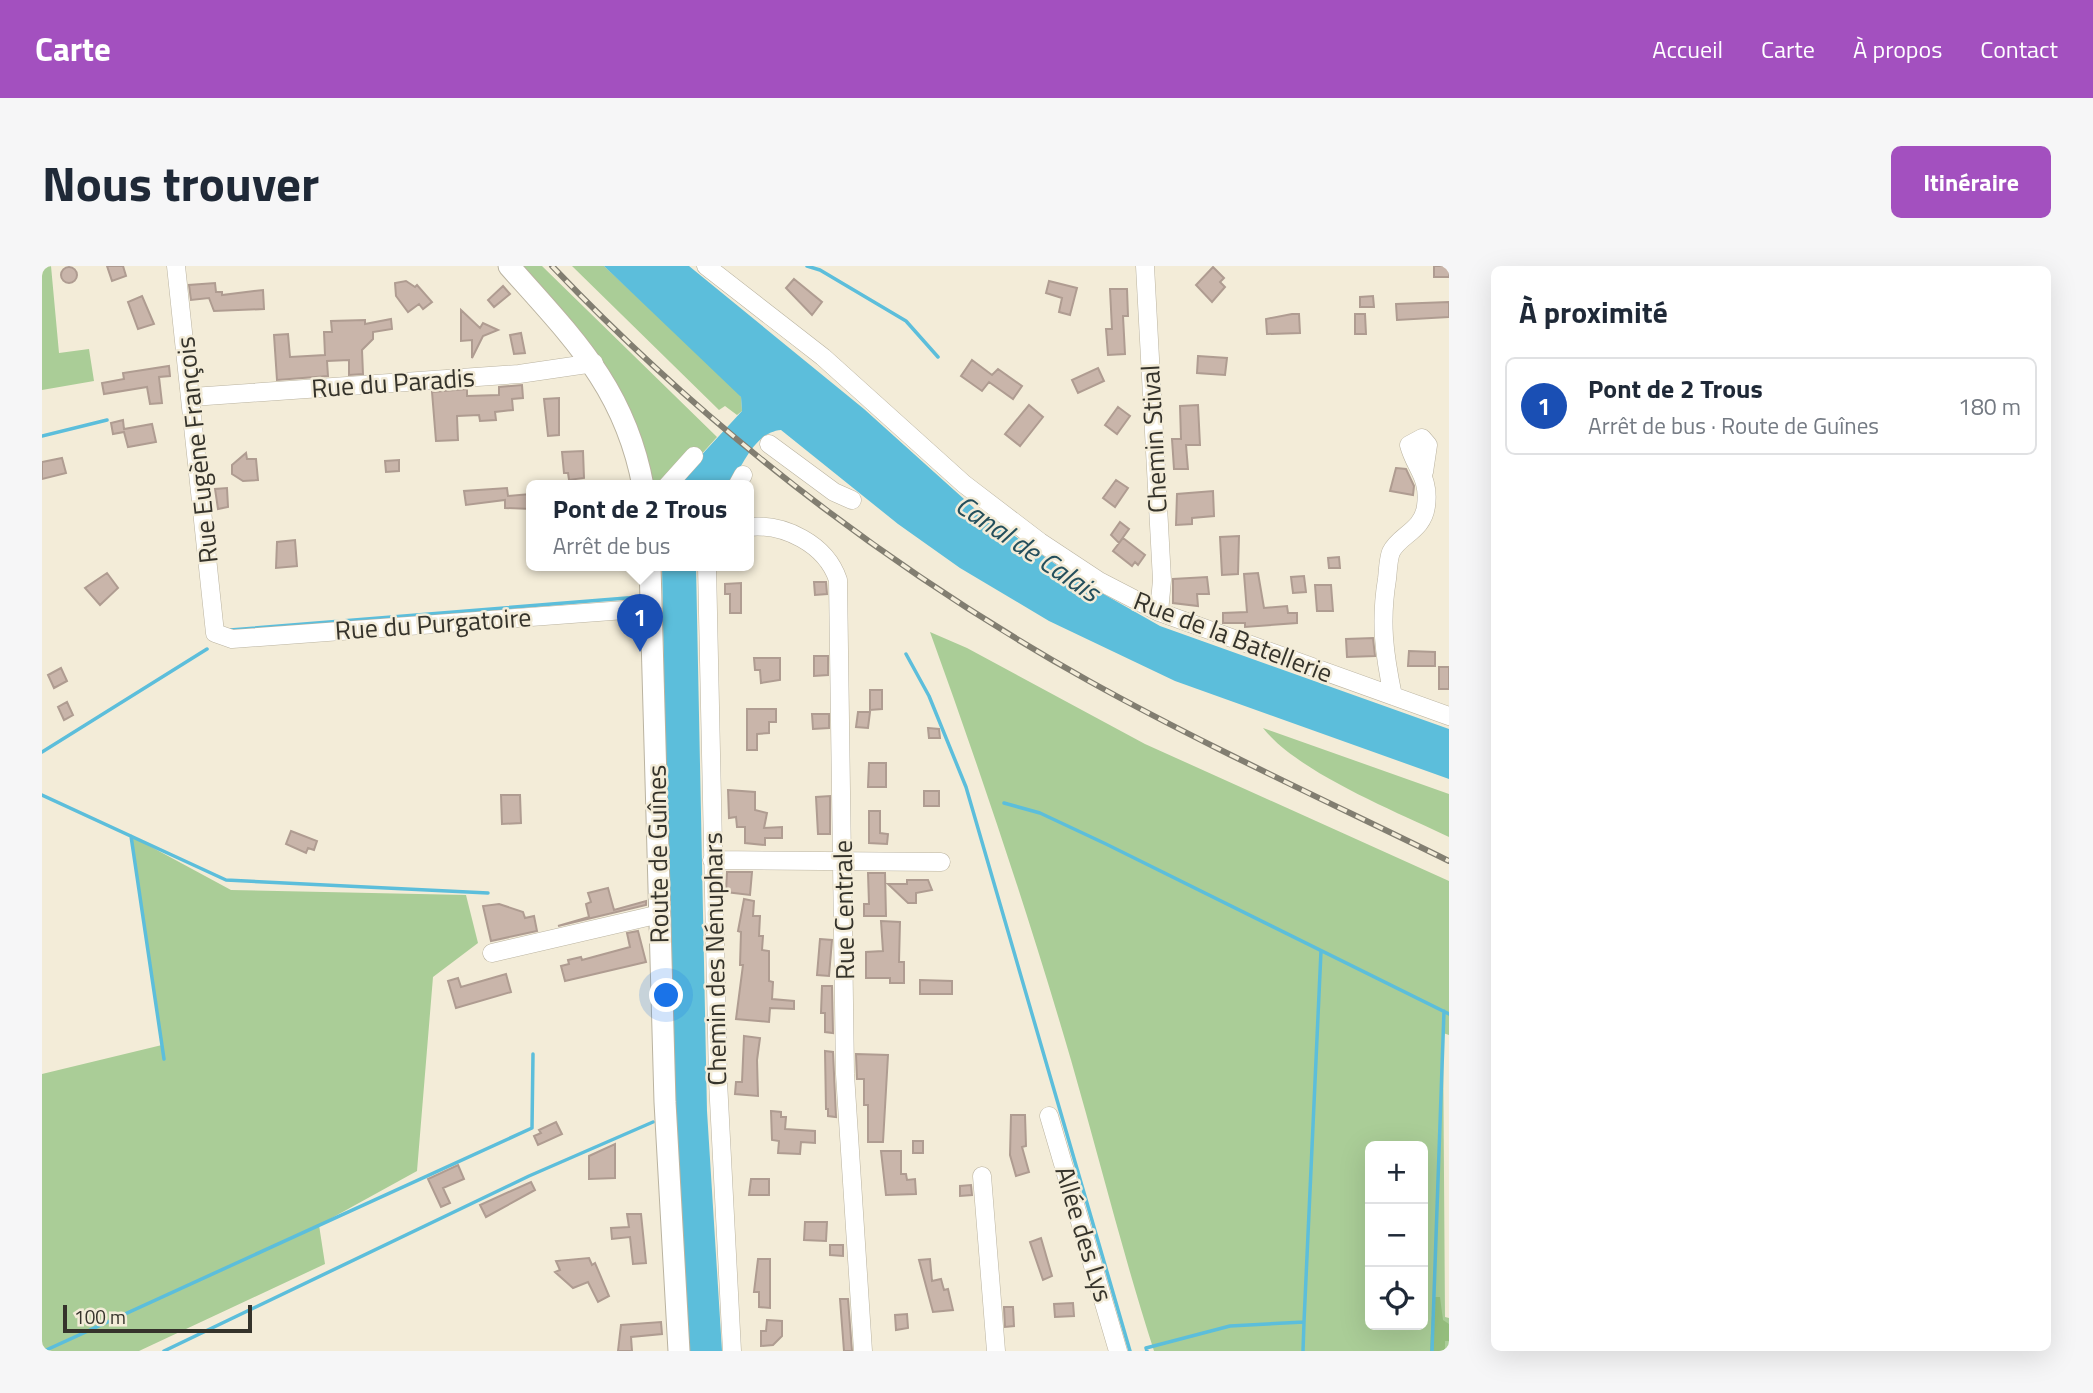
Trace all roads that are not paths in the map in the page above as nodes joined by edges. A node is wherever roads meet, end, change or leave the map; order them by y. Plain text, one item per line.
1 (176, 266) edge
2 (509, 266) edge
3 (706, 266) edge
4 (1145, 266) edge
5 (594, 363) junction
6 (192, 397) junction
7 (769, 444) dead end
8 (694, 456) dead end
9 (1424, 472) dead end
10 (641, 480) edge
11 (672, 480) edge
12 (852, 500) dead end
13 (754, 527) edge
14 (650, 571) edge
15 (707, 571) edge
16 (652, 608) junction
17 (1159, 612) junction
18 (215, 633) joint
19 (1393, 696) junction
20 (1449, 716) edge
21 (712, 860) junction
22 (842, 861) junction
23 (941, 862) dead end
24 (660, 914) junction
25 (492, 953) dead end
26 (1049, 1116) dead end
27 (982, 1176) dead end
28 (679, 1351) edge
29 (732, 1351) edge
30 (863, 1351) edge
31 (996, 1351) edge
32 (1118, 1351) edge

1 - 6 street, Rue Eugène François
2 - 5 main road
3 - 17 street, Rue de la Batellerie
4 - 17 street, Chemin Stival
5 - 6 street, Rue du Paradis
5 - 10 main road
6 - 18 street, Rue Eugène François
7 - 12 street
8 - 11 street
9 - 19 street
13 - 22 street, Rue Centrale
14 - 16 main road, Route de Guînes
15 - 21 street, Chemin des Nénuphars
16 - 18 street, Rue du Purgatoire
16 - 24 main road, Route de Guînes
17 - 19 street, Rue de la Batellerie
19 - 20 street, Rue de la Batellerie
21 - 22 street
21 - 29 street, Chemin des Nénuphars
22 - 23 street
22 - 30 street, Rue Centrale
24 - 25 street
24 - 28 main road, Route de Guînes
26 - 32 street, Allée des Lys
27 - 31 street

